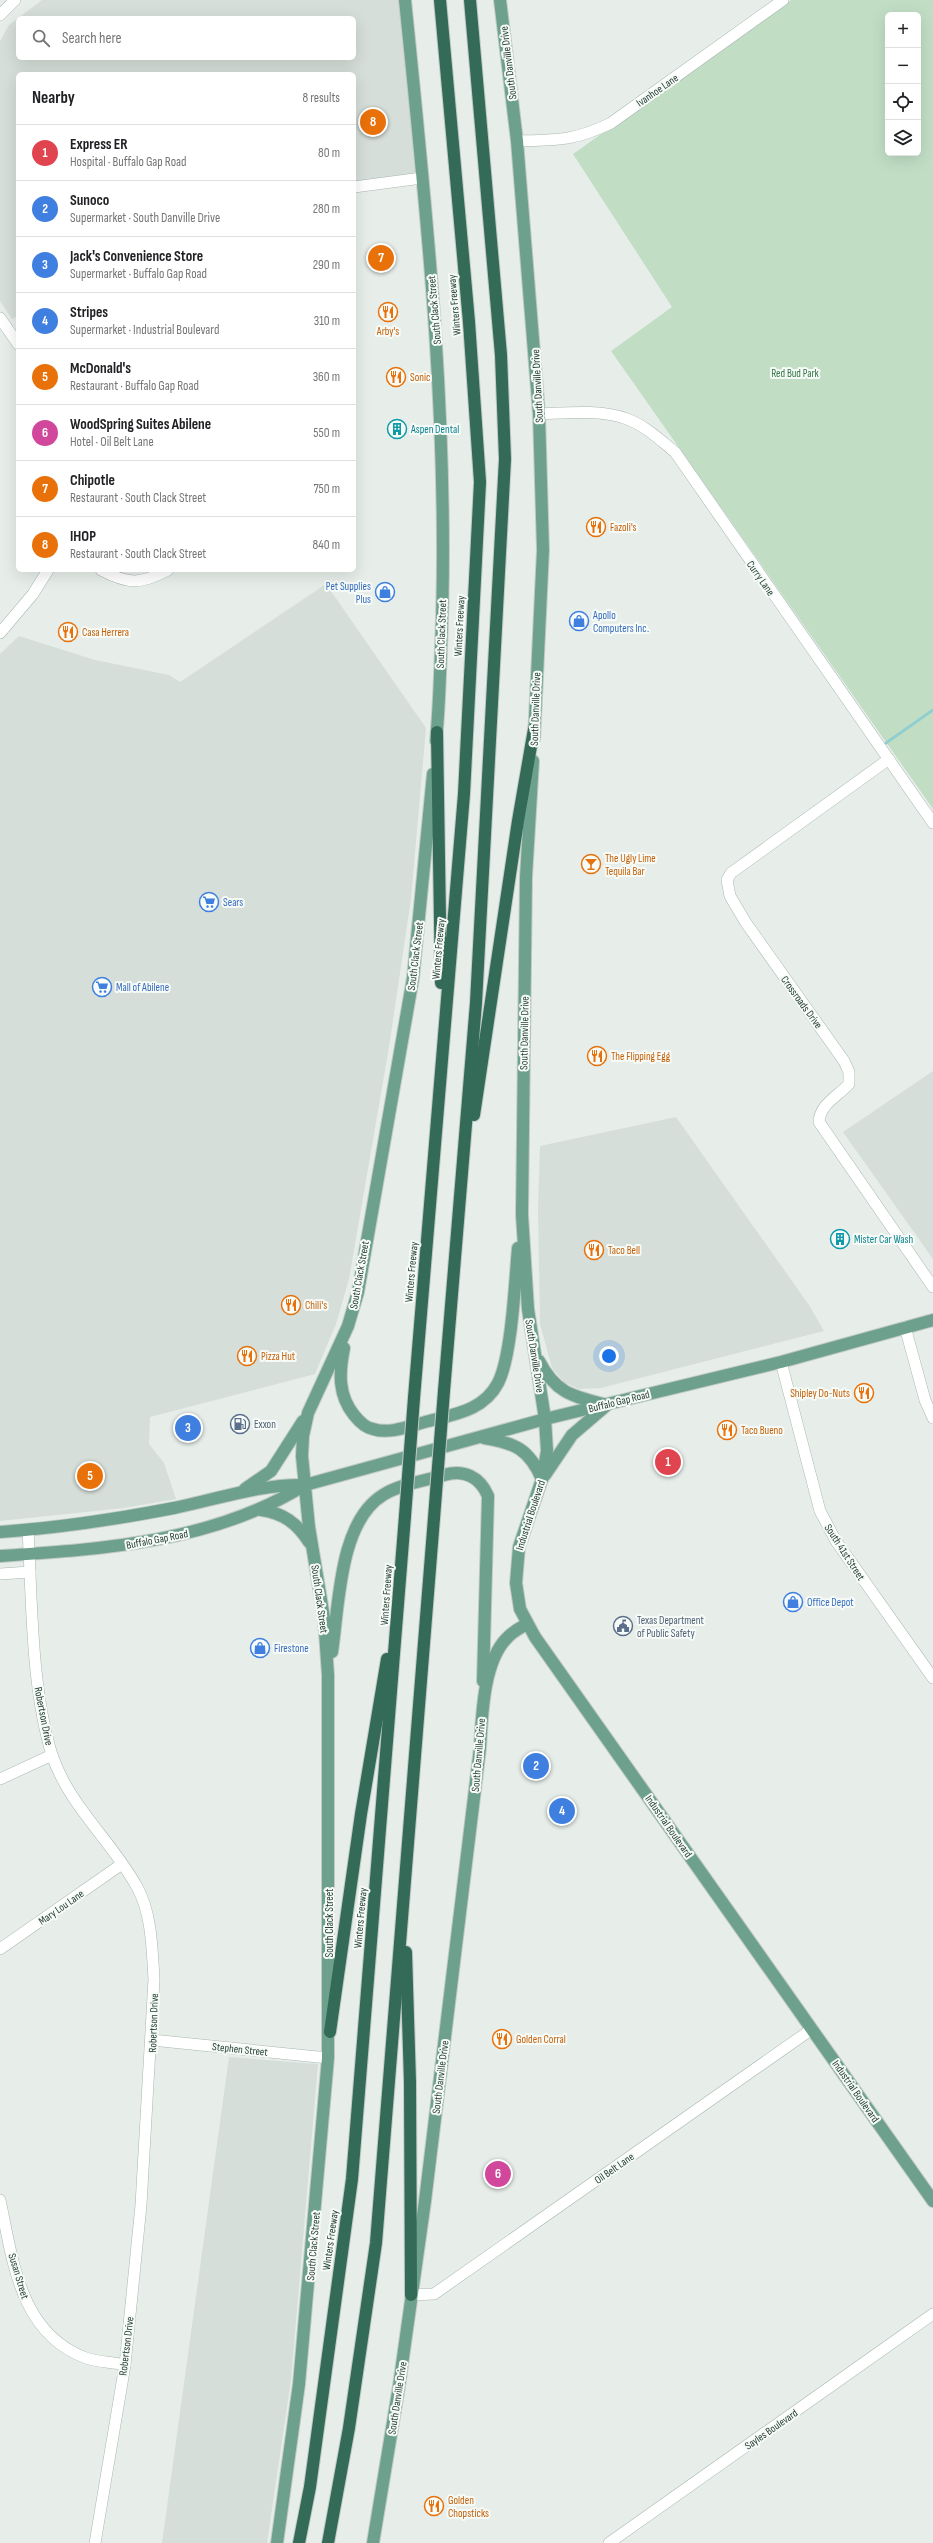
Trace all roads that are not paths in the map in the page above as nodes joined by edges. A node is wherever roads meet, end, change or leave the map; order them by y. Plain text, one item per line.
1 (15, 0) edge
2 (405, 0) edge
3 (440, 0) edge
4 (470, 0) edge
5 (500, 0) edge
6 (783, 0) edge
7 (0, 15) edge
8 (517, 141) junction
9 (422, 178) junction
10 (356, 187) edge
11 (0, 318) edge
12 (16, 341) edge
13 (539, 414) junction
14 (47, 572) edge
15 (106, 572) edge
16 (164, 572) edge
17 (0, 633) edge
18 (534, 729) junction
19 (437, 732) junction
20 (889, 758) junction
21 (933, 823) edge
22 (442, 1048) junction
23 (522, 1215) junction
24 (458, 1217) junction
25 (933, 1286) edge
26 (933, 1320) edge
27 (348, 1326) junction
28 (905, 1327) junction
29 (534, 1351) junction
30 (781, 1362) junction
31 (607, 1404) junction
32 (308, 1413) junction
33 (933, 1418) edge
34 (545, 1419) junction
35 (479, 1437) junction
36 (542, 1479) junction
37 (305, 1485) junction
38 (240, 1492) junction
39 (261, 1510) junction
40 (28, 1530) junction
41 (0, 1532) edge
42 (312, 1548) junction
43 (29, 1554) junction
44 (0, 1556) edge
45 (30, 1572) junction
46 (0, 1574) edge
47 (400, 1579) junction
48 (527, 1624) junction
49 (328, 1675) junction
50 (933, 1678) edge
51 (482, 1704) junction
52 (52, 1754) junction
53 (0, 1779) edge
54 (122, 1864) junction
55 (404, 1893) junction
56 (0, 1949) edge
57 (812, 2030) junction
58 (330, 2032) junction
59 (152, 2040) junction
60 (328, 2058) junction
61 (0, 2200) edge
62 (933, 2201) edge
63 (411, 2295) junction
64 (933, 2314) edge
65 (125, 2365) junction
66 (95, 2543) edge
67 (277, 2543) edge
68 (299, 2543) edge
69 (328, 2543) edge
70 (373, 2543) edge
71 (609, 2543) edge

1 - 7 street
2 - 9 main road, South Clack Street
3 - 22 highway, Winters Freeway
4 - 24 highway
5 - 8 main road, South Danville Drive
6 - 8 street, Ivanhoe Lane
8 - 13 main road, South Danville Drive
9 - 10 street
9 - 19 main road, South Clack Street
11 - 12 street
13 - 18 main road, South Danville Drive
13 - 20 street, Curry Lane
14 - 17 street
15 - 16 street
18 - 23 main road, South Danville Drive
18 - 24 highway
19 - 22 highway
19 - 27 main road, South Clack Street
20 - 21 street, Curry Lane
20 - 25 street, Crossroads Drive
22 - 47 highway, Winters Freeway, bridge
23 - 27 main road
23 - 29 main road, South Danville Drive
24 - 55 highway, bridge
26 - 28 main road, Buffalo Gap Road
27 - 32 main road, South Clack Street
28 - 30 main road, Buffalo Gap Road
28 - 33 street
29 - 31 main road
29 - 34 main road, South Danville Drive
30 - 31 main road, Buffalo Gap Road
30 - 50 street, South 41st Street
31 - 34 main road, Buffalo Gap Road
31 - 36 main road
32 - 37 main road, South Clack Street
32 - 38 main road
34 - 35 main road, Buffalo Gap Road
34 - 36 main road, Industrial Boulevard
35 - 36 main road
35 - 37 main road, Buffalo Gap Road
36 - 48 main road, Industrial Boulevard
37 - 38 main road, Buffalo Gap Road
37 - 39 main road, Buffalo Gap Road
37 - 42 main road, South Clack Street
38 - 40 main road, Buffalo Gap Road
39 - 42 main road
39 - 43 main road, Buffalo Gap Road
40 - 41 main road, Buffalo Gap Road
40 - 43 street, Robertson Drive
42 - 49 main road, South Clack Street
43 - 44 main road, Buffalo Gap Road
43 - 45 street, Robertson Drive
45 - 46 street
45 - 52 street, Robertson Drive
47 - 58 highway
47 - 68 highway, Winters Freeway
48 - 51 main road, South Danville Drive
48 - 57 main road, Industrial Boulevard
49 - 51 main road
49 - 58 main road, South Clack Street
51 - 63 main road, South Danville Drive
52 - 53 street
52 - 54 street, Robertson Drive
54 - 56 street, Mary Lou Lane
54 - 59 street, Robertson Drive
55 - 63 highway
55 - 69 highway
57 - 62 main road, Industrial Boulevard
57 - 63 street, Oil Belt Lane
58 - 60 main road, South Clack Street
59 - 60 street, Stephen Street
59 - 65 street, Robertson Drive
60 - 67 main road, South Clack Street
61 - 65 street, Susan Street
63 - 70 main road, South Danville Drive
64 - 71 street, Sayles Boulevard
65 - 66 street, Robertson Drive

